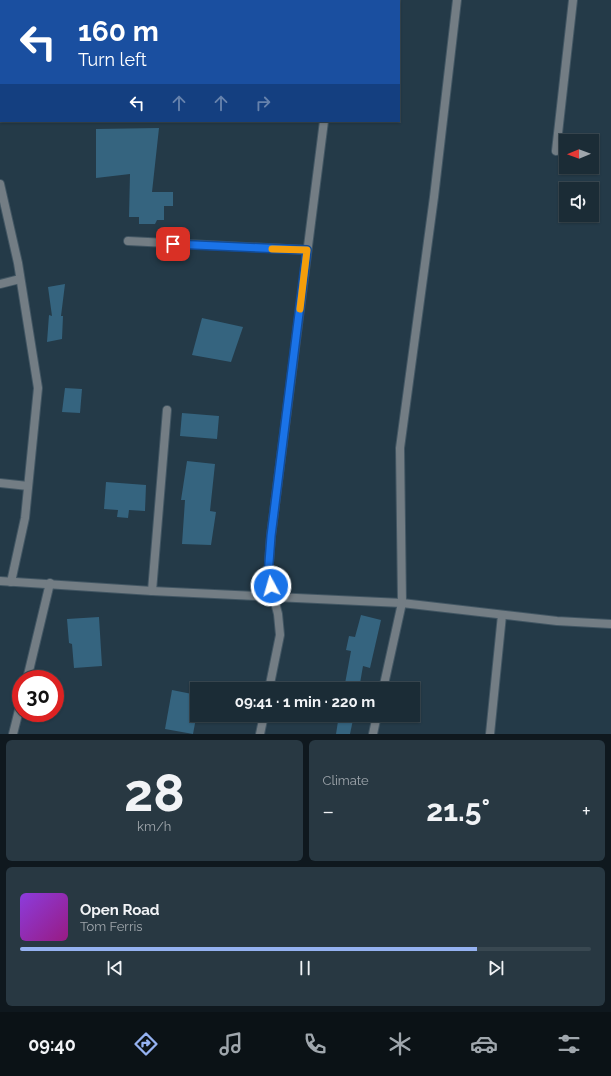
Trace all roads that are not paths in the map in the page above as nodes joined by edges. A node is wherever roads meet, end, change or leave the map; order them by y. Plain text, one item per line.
1 (457, 0) edge
2 (573, 0) edge
3 (324, 122) edge
4 (556, 151) dead end
5 (0, 184) edge
6 (128, 241) dead end
7 (307, 250) junction
8 (20, 279) junction
9 (0, 284) edge
10 (167, 410) dead end
11 (0, 483) edge
12 (28, 486) junction
13 (0, 581) edge
14 (11, 582) junction
15 (50, 583) junction
16 (152, 591) junction
17 (273, 596) junction
18 (402, 603) junction
19 (502, 615) junction
20 (611, 624) edge
21 (29, 670) edge
22 (270, 682) edge
23 (385, 682) edge
24 (16, 722) edge
25 (263, 722) edge
26 (376, 722) edge
27 (13, 734) edge
28 (260, 734) edge
29 (373, 734) edge
30 (490, 734) edge

1 - 18 street
2 - 4 street
3 - 7 street
5 - 8 street
6 - 7 street
7 - 17 street
8 - 9 street
8 - 12 street
10 - 16 street
11 - 12 street
12 - 14 street
13 - 14 street
14 - 15 street
15 - 16 street
15 - 21 street
16 - 17 street
17 - 18 street
17 - 22 street
18 - 19 street
18 - 23 street
19 - 20 street
19 - 30 street
24 - 27 street
25 - 28 street
26 - 29 street

